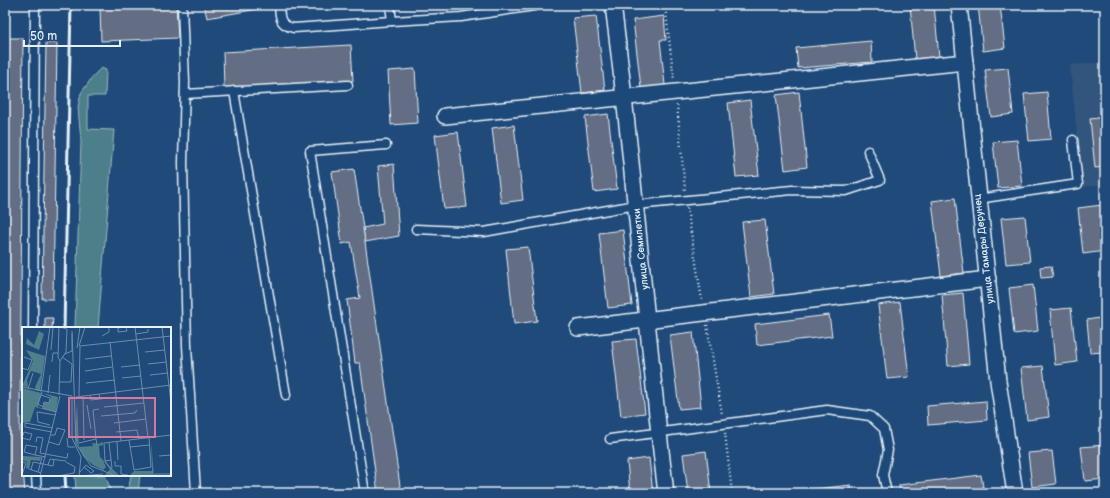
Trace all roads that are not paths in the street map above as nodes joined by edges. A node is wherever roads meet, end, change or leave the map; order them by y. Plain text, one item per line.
1 (35, 5) edge
2 (182, 5) edge
3 (278, 5) edge
4 (390, 5) edge
5 (541, 5) edge
6 (613, 5) edge
7 (959, 5) edge
8 (392, 21) junction
9 (964, 62) junction
10 (348, 85) dead end
11 (234, 91) junction
12 (185, 94) junction
13 (625, 98) junction
14 (445, 116) dead end
15 (1073, 140) dead end
16 (386, 145) dead end
17 (868, 152) dead end
18 (978, 199) junction
19 (636, 205) junction
20 (416, 229) dead end
21 (988, 279) junction
22 (648, 319) junction
23 (33, 327) edge
24 (578, 328) dead end
25 (286, 395) dead end
26 (659, 432) junction
27 (610, 439) dead end
28 (36, 476) edge
29 (37, 493) edge
30 (196, 493) edge
31 (365, 493) edge
32 (666, 493) edge
33 (887, 493) edge
34 (1015, 493) edge

1 - 23 lane
2 - 12 lane
3 - 8 lane
4 - 8 lane
5 - 8 lane
6 - 13 street, улица Семилетки
7 - 9 street, улица Тамары Дерунец
9 - 13 street
9 - 18 street, улица Тамары Дерунец
10 - 11 lane
11 - 12 lane
11 - 25 lane
12 - 30 lane
13 - 14 street
13 - 19 street, улица Семилетки
15 - 18 lane
16 - 31 lane
17 - 19 lane
18 - 21 street, улица Тамары Дерунец
19 - 20 lane
19 - 22 street, улица Семилетки
21 - 22 street
21 - 34 street, улица Тамары Дерунец
22 - 24 street
22 - 26 street, улица Семилетки
26 - 27 lane
26 - 32 street, улица Семилетки
26 - 33 lane
28 - 29 lane

